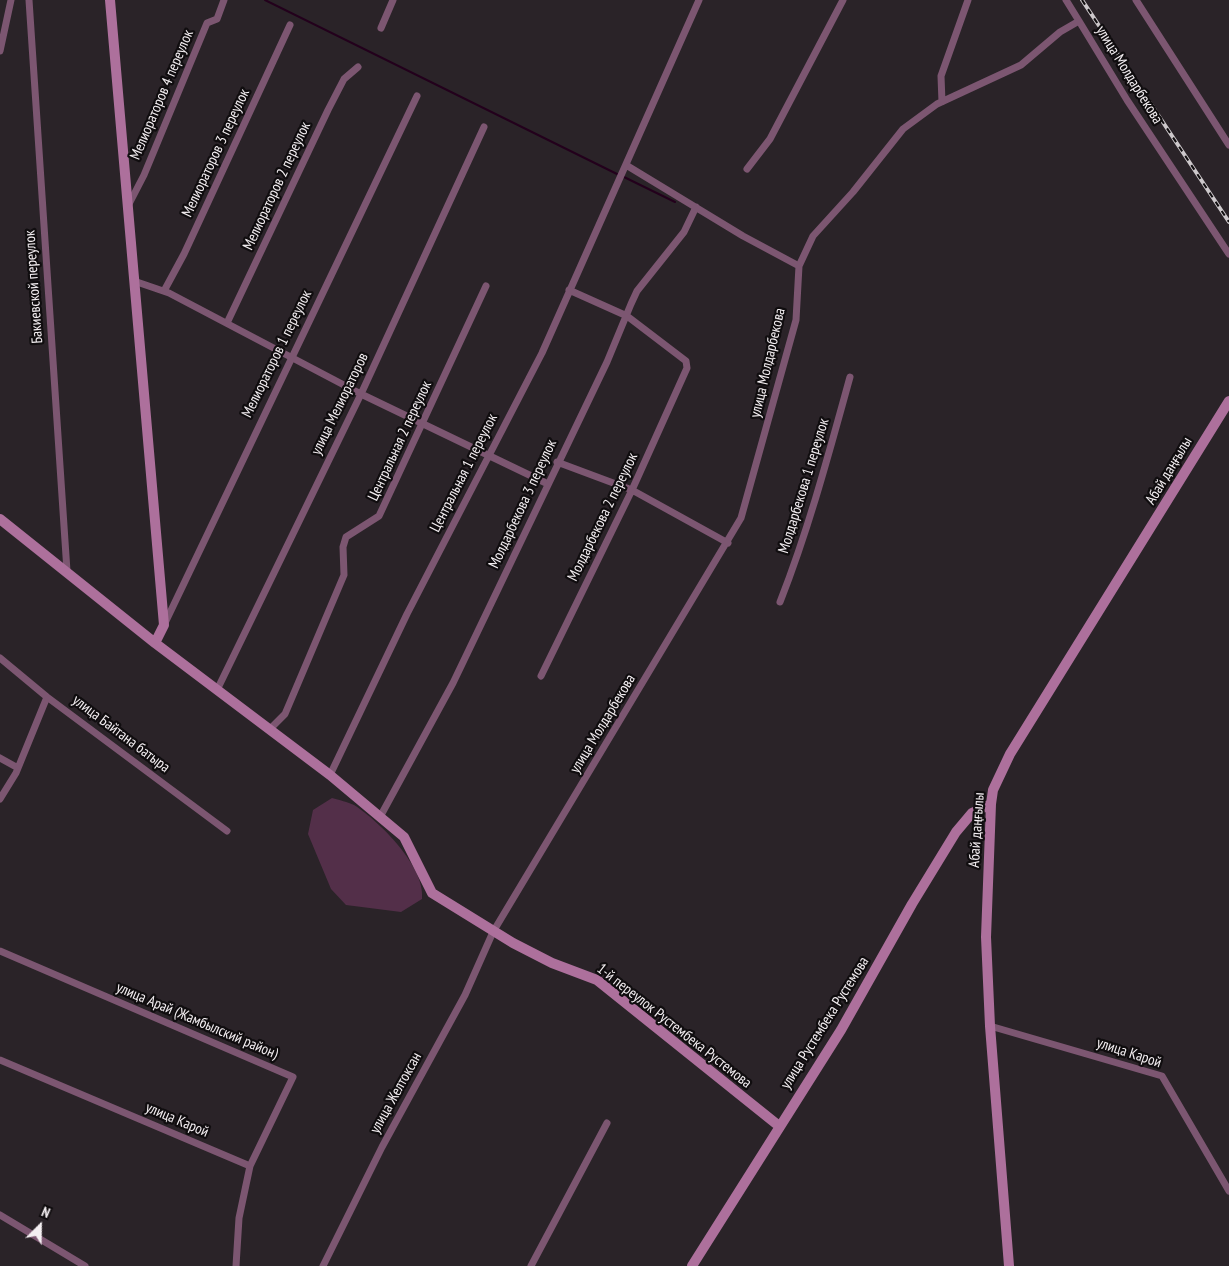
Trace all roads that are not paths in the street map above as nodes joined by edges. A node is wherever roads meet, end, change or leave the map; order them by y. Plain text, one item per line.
1 (11, 0) edge
2 (29, 0) edge
3 (110, 0) edge
4 (224, 0) edge
5 (393, 0) edge
6 (699, 0) edge
7 (843, 0) edge
8 (968, 0) edge
9 (1066, 0) edge
10 (1136, 0) edge
11 (1079, 21) junction
12 (290, 25) dead end
13 (381, 28) dead end
14 (0, 51) edge
15 (358, 67) dead end
16 (416, 96) dead end
17 (942, 102) junction
18 (484, 127) dead end
19 (1229, 145) edge
20 (626, 166) junction
21 (747, 169) dead end
22 (128, 206) junction
23 (696, 208) junction
24 (1229, 254) edge
25 (799, 266) junction
26 (134, 281) junction
27 (486, 286) dead end
28 (569, 290) junction
29 (164, 291) junction
30 (627, 316) junction
31 (228, 323) junction
32 (291, 357) junction
33 (850, 377) dead end
34 (361, 394) junction
35 (1229, 402) edge
36 (423, 425) junction
37 (488, 455) junction
38 (557, 462) junction
39 (548, 484) junction
40 (632, 490) junction
41 (0, 519) edge
42 (728, 543) junction
43 (67, 571) junction
44 (780, 602) dead end
45 (164, 625) junction
46 (155, 643) junction
47 (0, 658) edge
48 (541, 676) dead end
49 (217, 690) junction
50 (47, 697) junction
51 (270, 728) junction
52 (0, 758) edge
53 (18, 768) junction
54 (330, 775) junction
55 (0, 798) edge
56 (990, 804) junction
57 (380, 817) junction
58 (227, 831) dead end
59 (493, 932) junction
60 (0, 951) edge
61 (990, 1026) junction
62 (0, 1060) edge
63 (607, 1123) dead end
64 (779, 1126) junction
65 (250, 1166) junction
66 (1229, 1191) edge
67 (0, 1216) edge
68 (85, 1266) edge
69 (236, 1266) edge
70 (323, 1266) edge
71 (531, 1266) edge
72 (692, 1266) edge
73 (1009, 1266) edge

1 - 14 street
2 - 43 street, Бакиевской переулок
3 - 22 street
4 - 22 street, Мелиораторов 4 переулок
5 - 13 street
6 - 20 street, Центральная 1 переулок
7 - 21 street
8 - 17 street
9 - 11 street
10 - 19 street
11 - 17 street, улица Молдарбекова
11 - 24 street, улица Молдарбекова
12 - 29 street, Мелиораторов 3 переулок
15 - 31 street, Мелиораторов 2 переулок
16 - 32 street, Мелиораторов 1 переулок
17 - 25 street, улица Молдарбекова
18 - 34 street, улица Мелиораторов
20 - 23 street
20 - 28 street, Центральная 1 переулок
22 - 26 street
23 - 25 street
23 - 30 street, Молдарбекова 3 переулок
25 - 42 street, улица Молдарбекова
26 - 29 street
26 - 45 street
27 - 36 street, Центральная 2 переулок
28 - 30 street
28 - 37 street, Центральная 1 переулок
29 - 31 street
30 - 38 street, Молдарбекова 3 переулок
30 - 40 street, Молдарбекова 2 переулок
31 - 32 street
32 - 34 street
32 - 45 street, Мелиораторов 1 переулок
33 - 44 street, Молдарбекова 1 переулок
34 - 36 street
34 - 49 street, улица Мелиораторов
35 - 56 street, Абай даңғылы
36 - 37 street
36 - 51 street, Центральная 2 переулок
37 - 39 street
37 - 54 street, Центральная 1 переулок
38 - 39 street, Молдарбекова 3 переулок
38 - 40 street
39 - 57 street, Молдарбекова 3 переулок
40 - 42 street
40 - 48 street, Молдарбекова 2 переулок
41 - 43 street, 1-й переулок Рустембека Рустемова
42 - 59 street, улица Молдарбекова
43 - 46 street, 1-й переулок Рустембека Рустемова
45 - 46 street
46 - 49 street, 1-й переулок Рустембека Рустемова
47 - 50 street, улица Байтана батыра
49 - 51 street, 1-й переулок Рустембека Рустемова
50 - 53 street
50 - 58 street, улица Байтана батыра
51 - 54 street, 1-й переулок Рустембека Рустемова
52 - 53 street
53 - 55 street
54 - 57 street, 1-й переулок Рустембека Рустемова
56 - 61 street, Абай даңғылы
56 - 64 street, улица Рустембека Рустемова
57 - 59 street, 1-й переулок Рустембека Рустемова
59 - 64 street, 1-й переулок Рустембека Рустемова
59 - 70 street, улица Желтоксан
60 - 65 street, улица Арай (Жамбылский район)
61 - 66 street, улица Карой
61 - 73 street, Абай даңғылы
62 - 65 street, улица Карой
63 - 71 street
64 - 72 street, улица Рустембека Рустемова
65 - 69 street
67 - 68 street

